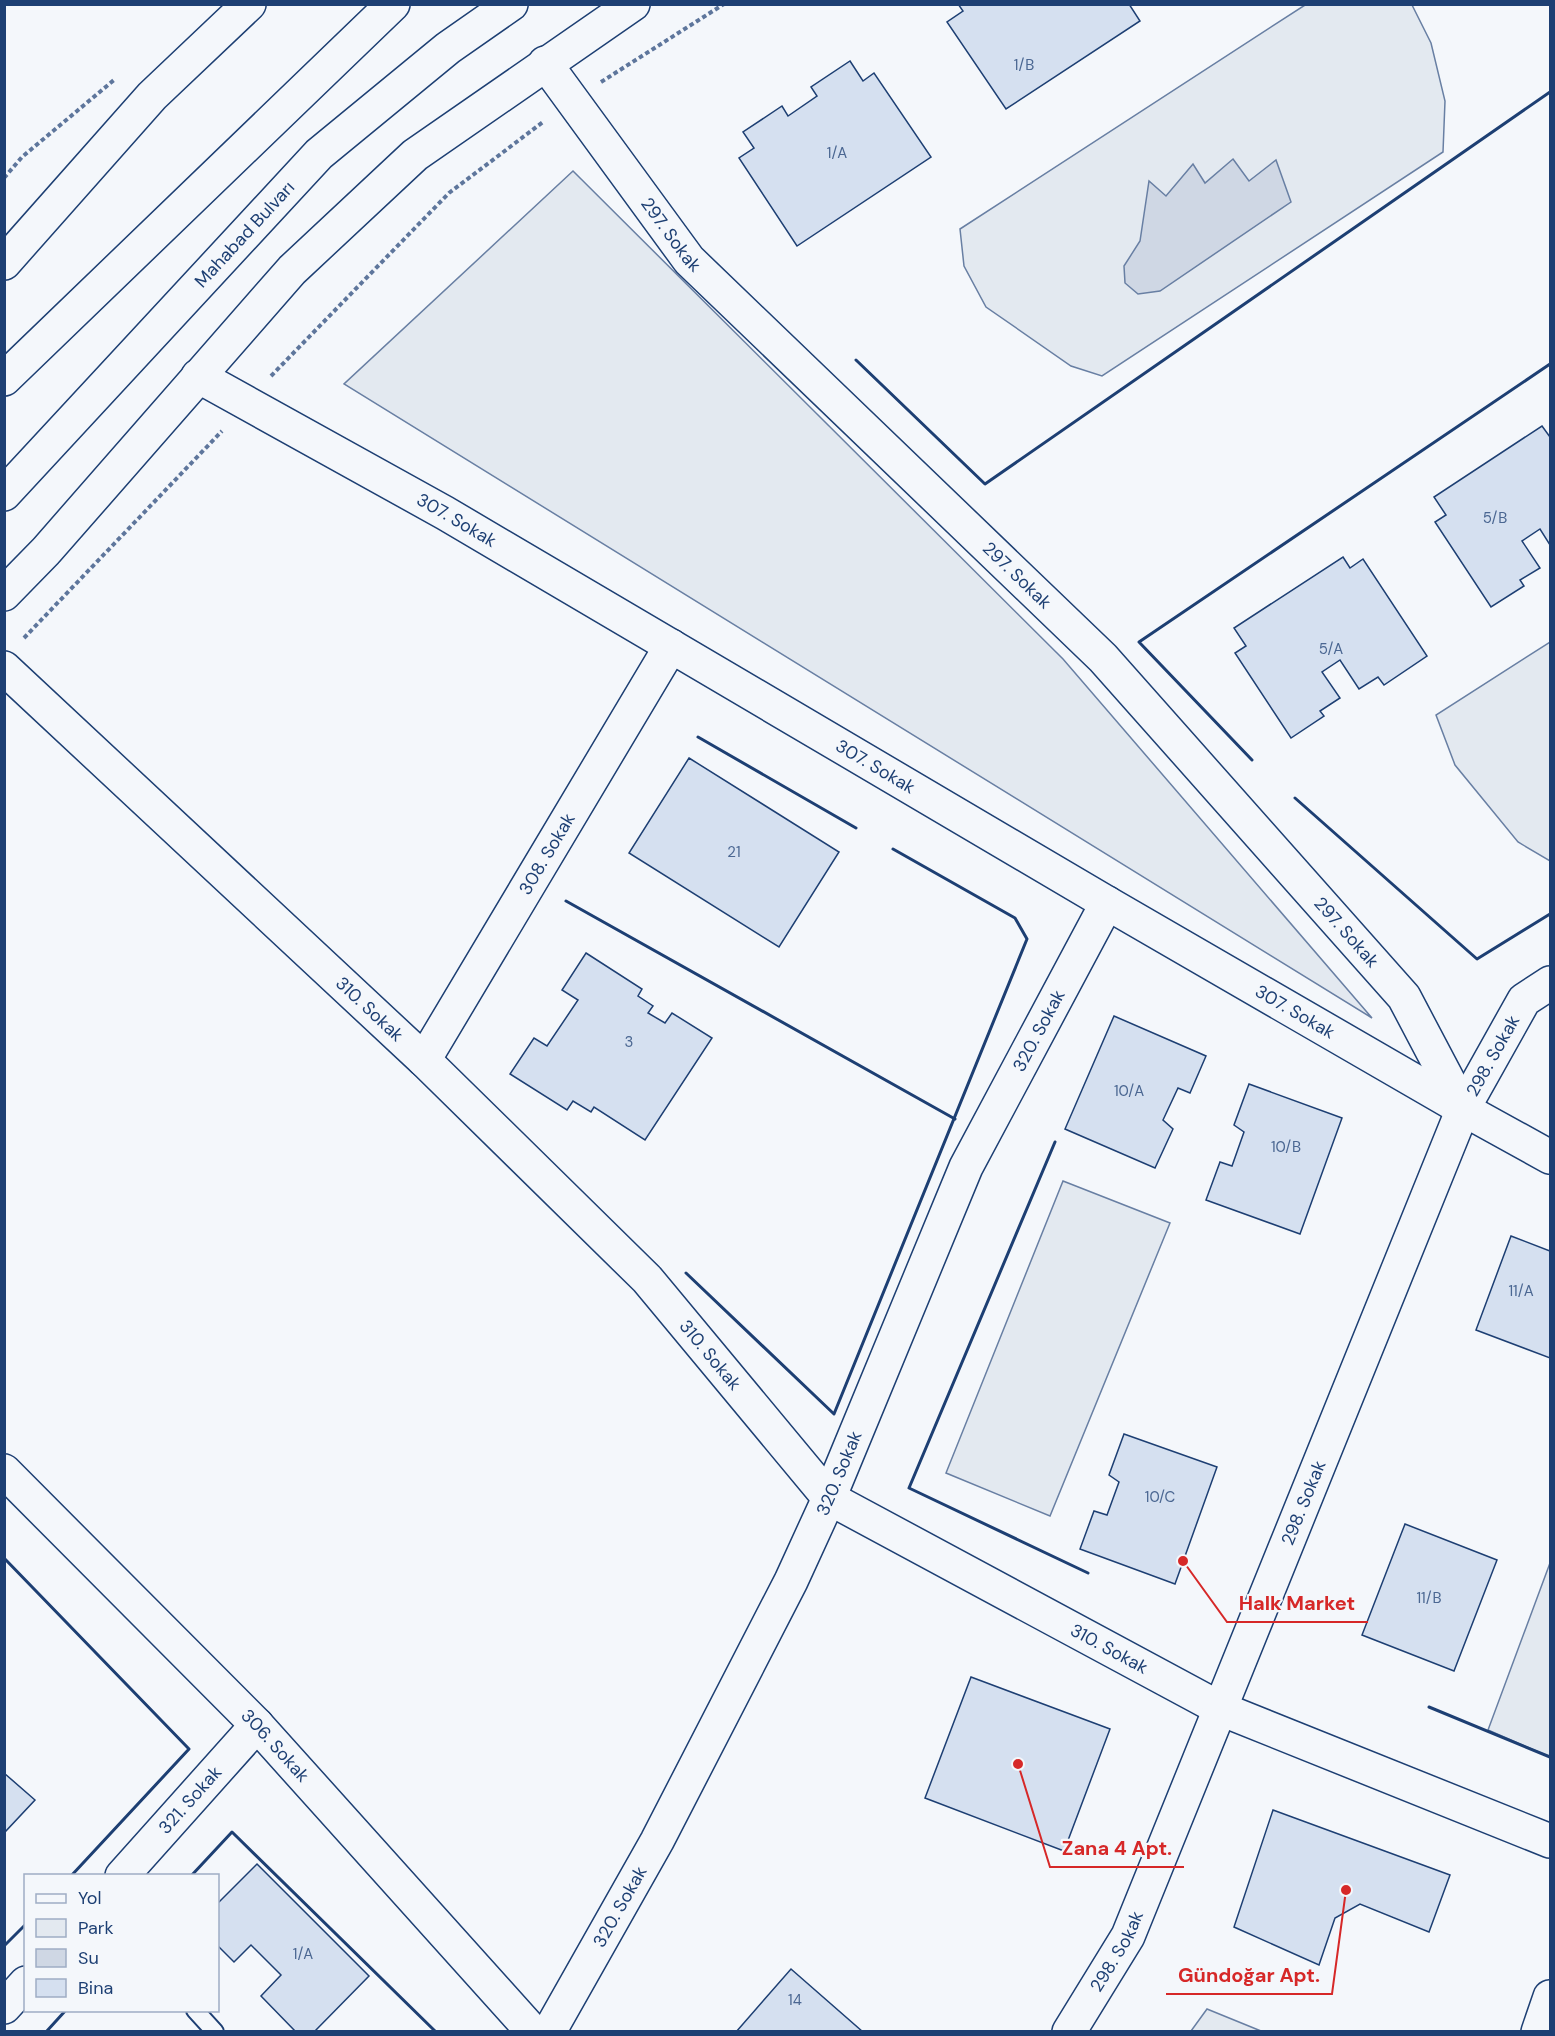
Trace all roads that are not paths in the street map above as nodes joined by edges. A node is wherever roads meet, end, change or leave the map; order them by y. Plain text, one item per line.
1 (249, 4) edge
2 (393, 4) edge
3 (512, 4) edge
4 (633, 4) edge
5 (545, 63) junction
6 (4, 263) edge
7 (198, 376) junction
8 (4, 379) edge
9 (4, 494) edge
10 (4, 594) edge
11 (671, 646) junction
12 (4, 668) edge
13 (1107, 903) junction
14 (1551, 983) edge
15 (424, 1060) junction
16 (1463, 1109) junction
17 (1551, 1157) edge
18 (4, 1471) edge
19 (829, 1498) junction
20 (1221, 1710) junction
21 (257, 1725) junction
22 (1551, 1841) edge
23 (123, 1874) edge
24 (24, 1985) edge
25 (1551, 1997) edge
26 (4, 2007) edge
27 (197, 2012) edge
28 (215, 2031) edge
29 (533, 2031) edge
30 (549, 2031) edge
31 (1069, 2031) edge
32 (1538, 2031) edge

1 - 6 street
2 - 8 street
3 - 9 street, Mahabad Bulvarı
4 - 5 street
5 - 7 street
5 - 16 street, 297. Sokak
7 - 10 street
7 - 11 street, 307. Sokak
11 - 13 street, 307. Sokak
11 - 15 street, 308. Sokak
12 - 15 street, 310. Sokak
13 - 16 street, 307. Sokak
13 - 19 street, 320. Sokak
14 - 16 street, 298. Sokak
15 - 19 street, 310. Sokak
16 - 17 street, 307. Sokak
16 - 20 street, 298. Sokak
18 - 21 street, 306. Sokak
19 - 20 street, 310. Sokak
19 - 30 street, 320. Sokak
20 - 22 street, 310. Sokak
20 - 31 street, 298. Sokak
21 - 23 street, 321. Sokak
21 - 29 street, 306. Sokak
24 - 26 street
25 - 32 street
27 - 28 lane

